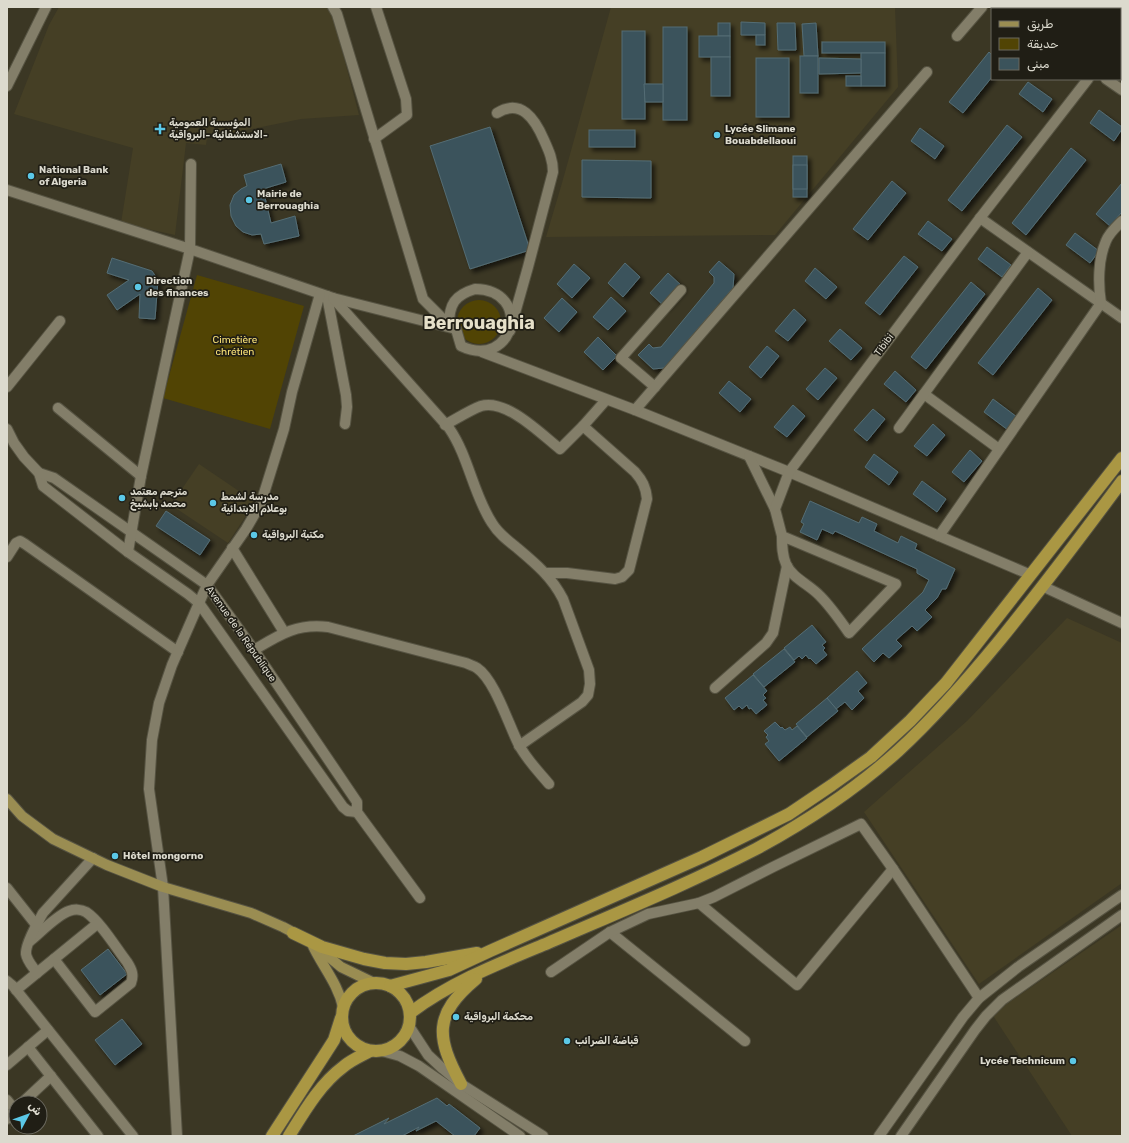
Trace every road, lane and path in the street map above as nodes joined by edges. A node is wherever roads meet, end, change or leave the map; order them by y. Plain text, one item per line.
1 (333, 7) edge
2 (376, 7) edge
3 (982, 7) edge
4 (42, 9) edge
5 (957, 36) dead end
6 (927, 72) dead end
7 (1087, 80) edge
8 (1107, 80) edge
9 (7, 86) edge
10 (1122, 90) edge
11 (496, 113) dead end
12 (374, 139) junction
13 (191, 164) dead end
14 (7, 190) edge
15 (980, 218) junction
16 (1122, 221) edge
17 (190, 249) junction
18 (1028, 252) junction
19 (680, 290) dead end
20 (327, 296) junction
21 (423, 299) junction
22 (1101, 303) junction
23 (1122, 318) edge
24 (418, 319) junction
25 (60, 321) dead end
26 (452, 327) junction
27 (510, 331) junction
28 (482, 352) junction
29 (7, 387) edge
30 (655, 387) junction
31 (924, 394) junction
32 (606, 400) junction
33 (58, 408) dead end
34 (636, 410) junction
35 (345, 424) dead end
36 (445, 425) junction
37 (583, 426) junction
38 (898, 428) dead end
39 (7, 429) edge
40 (999, 449) junction
41 (749, 456) junction
42 (1122, 458) edge
43 (789, 472) junction
44 (39, 473) junction
45 (141, 476) junction
46 (1122, 481) edge
47 (775, 509) junction
48 (132, 533) junction
49 (782, 536) junction
50 (939, 536) junction
51 (232, 548) junction
52 (128, 552) junction
53 (7, 557) edge
54 (786, 566) junction
55 (546, 573) junction
56 (1031, 575) junction
57 (207, 585) junction
58 (1042, 586) junction
59 (199, 602) junction
60 (1122, 623) edge
61 (284, 632) junction
62 (254, 650) junction
63 (178, 652) junction
64 (715, 688) dead end
65 (519, 746) junction
66 (549, 784) dead end
67 (7, 799) edge
68 (357, 812) junction
69 (93, 858) junction
70 (893, 869) junction
71 (163, 887) junction
72 (7, 888) edge
73 (1122, 895) edge
74 (420, 898) dead end
75 (699, 903) junction
76 (1122, 916) edge
77 (98, 924) junction
78 (36, 926) junction
79 (293, 932) junction
80 (610, 932) junction
81 (30, 941) junction
82 (312, 942) junction
83 (490, 951) junction
84 (54, 959) junction
85 (490, 967) junction
86 (37, 972) junction
87 (551, 972) dead end
88 (7, 981) edge
89 (374, 983) junction
90 (390, 986) junction
91 (16, 990) junction
92 (979, 998) junction
93 (342, 1012) junction
94 (410, 1013) junction
95 (409, 1026) junction
96 (48, 1030) junction
97 (745, 1041) dead end
98 (28, 1047) junction
99 (376, 1051) junction
100 (7, 1065) edge
101 (51, 1076) junction
102 (461, 1084) junction
103 (31, 1095) edge
104 (98, 1136) edge
105 (133, 1136) edge
106 (177, 1136) edge
107 (272, 1136) edge
108 (289, 1136) edge
109 (520, 1136) edge
110 (543, 1136) edge
111 (879, 1136) edge
112 (901, 1136) edge

1 - 12 street
2 - 12 street
3 - 5 street
4 - 9 street
6 - 30 street
7 - 15 street, Tibibi
8 - 10 street
11 - 27 street
12 - 21 street
13 - 17 street
14 - 17 street
15 - 18 street
15 - 43 street, Tibibi
16 - 22 street
17 - 20 street
17 - 45 street
18 - 22 street
18 - 31 street
19 - 30 street
20 - 24 street
20 - 35 street
20 - 36 street
20 - 51 street
21 - 24 street
21 - 26 street
22 - 23 street
22 - 40 street
24 - 26 street
25 - 29 street
26 - 27 street
26 - 28 street
27 - 28 street
28 - 32 street
30 - 34 street
31 - 38 street
31 - 40 street
32 - 34 street
32 - 37 street
33 - 45 street
34 - 41 street
36 - 37 street
36 - 55 street
37 - 55 street
39 - 44 street, Avenue de la République
40 - 50 street
41 - 43 street
41 - 47 street
42 - 56 highway
43 - 47 street, Tibibi
43 - 50 street
44 - 48 street, Avenue de la République
44 - 52 street, Avenue de la République
45 - 48 street
46 - 58 highway
47 - 49 street
48 - 52 street
48 - 57 street, Avenue de la République
49 - 54 street
49 - 54 street
50 - 56 street
51 - 57 street
51 - 61 street
52 - 59 street, Avenue de la République
53 - 63 street
54 - 64 street
55 - 65 street
56 - 83 highway
57 - 59 street
57 - 62 street, Avenue de la République
58 - 60 street
58 - 85 highway
59 - 63 street
59 - 68 street, Avenue de la République
61 - 62 street
61 - 65 street
62 - 68 street, Avenue de la République
63 - 71 street
65 - 66 street
67 - 69 main road
68 - 74 street, Avenue de la République
69 - 71 main road
69 - 78 street
70 - 75 street
70 - 75 street
70 - 92 street
71 - 79 main road
71 - 106 street
72 - 78 street
73 - 92 street
75 - 80 street
76 - 112 street
77 - 81 street
77 - 84 street
77 - 84 street
78 - 81 street
79 - 82 main road
79 - 83 highway
80 - 87 street
80 - 97 street
81 - 86 street
82 - 89 main road
82 - 93 main road
83 - 90 highway
84 - 86 street
85 - 94 highway
85 - 102 highway
86 - 91 street
88 - 91 street
89 - 90 highway
89 - 93 highway
90 - 94 highway
91 - 96 street
92 - 111 street
93 - 99 highway
93 - 107 highway
94 - 95 highway
95 - 99 highway
95 - 102 street
96 - 98 street
96 - 105 street
98 - 100 street
98 - 101 street
99 - 108 highway
99 - 109 street
101 - 103 street
101 - 104 street
102 - 110 street

